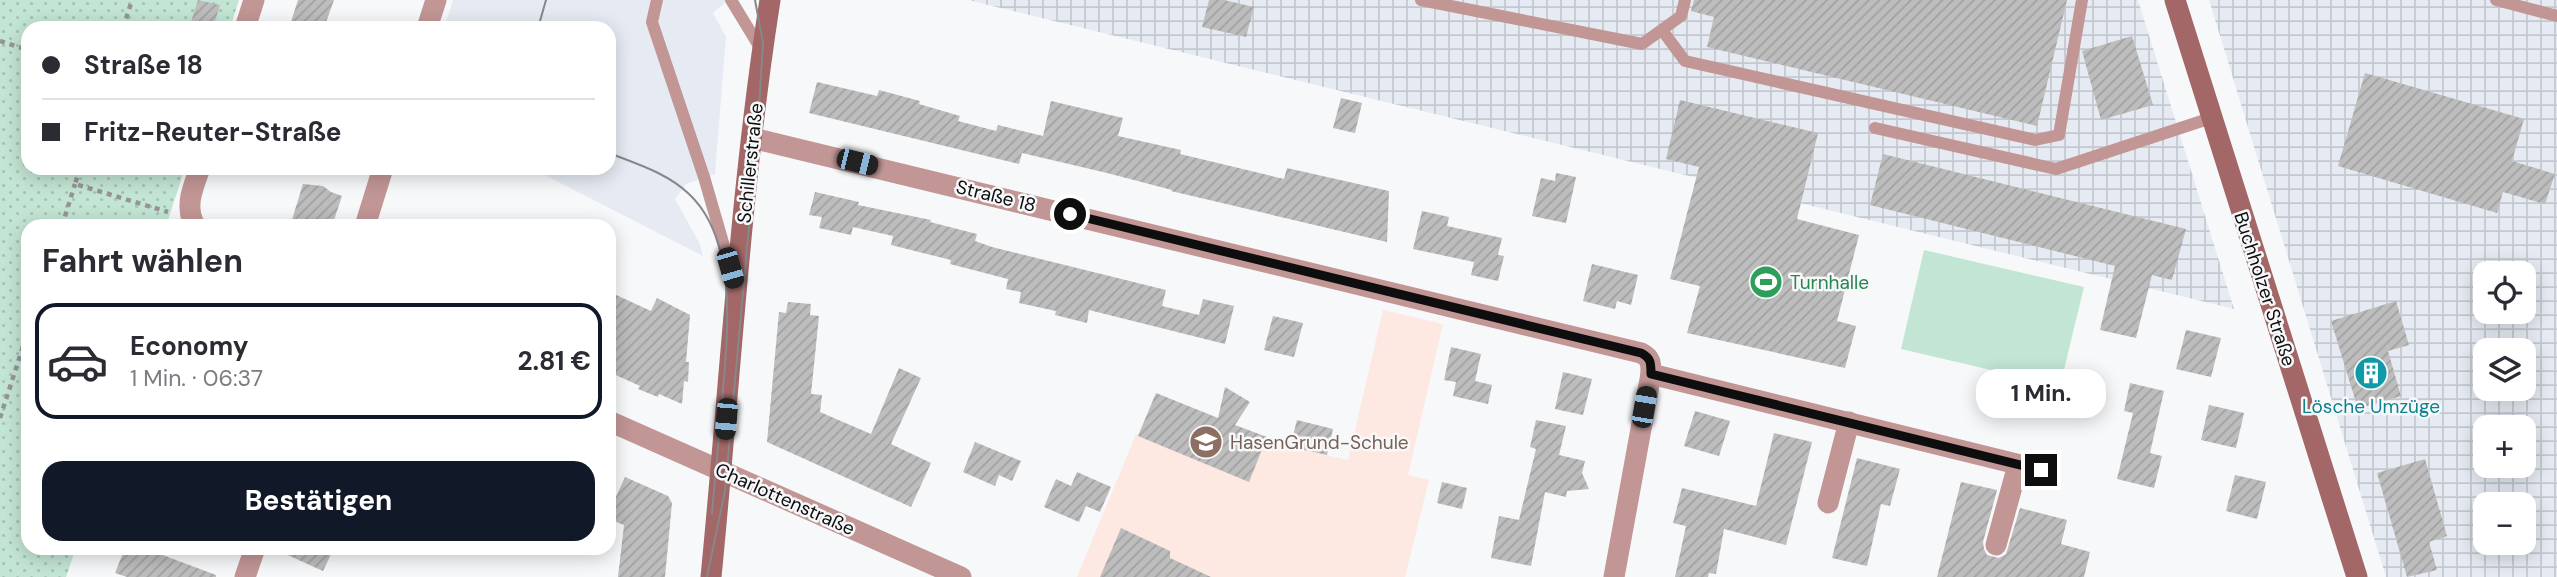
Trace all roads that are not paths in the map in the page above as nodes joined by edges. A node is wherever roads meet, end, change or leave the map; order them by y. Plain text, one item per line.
1 (254, 0) edge
2 (436, 0) edge
3 (657, 0) edge
4 (730, 0) edge
5 (770, 0) edge
6 (1420, 0) edge
7 (1685, 0) edge
8 (2082, 0) edge
9 (2175, 0) edge
10 (2496, 0) edge
11 (2557, 16) edge
12 (247, 21) edge
13 (429, 21) edge
14 (1662, 30) junction
15 (762, 51) junction
16 (2211, 118) junction
17 (1875, 128) dead end
18 (752, 138) junction
19 (198, 175) edge
20 (381, 175) edge
21 (193, 219) edge
22 (367, 219) edge
23 (736, 290) junction
24 (1649, 365) junction
25 (1849, 422) junction
26 (616, 424) edge
27 (2018, 465) junction
28 (2041, 470) dead end
29 (721, 471) junction
30 (1828, 503) dead end
31 (1996, 545) dead end
32 (253, 555) edge
33 (245, 577) edge
34 (712, 577) edge
35 (961, 577) edge
36 (1614, 577) edge
37 (2357, 577) edge

1 - 12 street
2 - 13 street
3 - 23 lane
4 - 15 lane
5 - 15 street, Schillerstraße
6 - 14 lane
7 - 14 lane
8 - 14 lane
9 - 16 street, Buchholzer Straße
10 - 11 lane
15 - 18 street, Schillerstraße
16 - 17 lane
16 - 37 street, Buchholzer Straße
18 - 23 street, Schillerstraße
18 - 24 street, Straße 18
19 - 21 street
20 - 22 street
23 - 29 street, Schillerstraße
24 - 25 street, Straße 18
24 - 36 street
25 - 27 street, Straße 18
25 - 30 street
26 - 29 street, Charlottenstraße
27 - 28 street, Straße 18
27 - 31 street
29 - 34 street, Schillerstraße
29 - 35 street, Charlottenstraße
32 - 33 street

